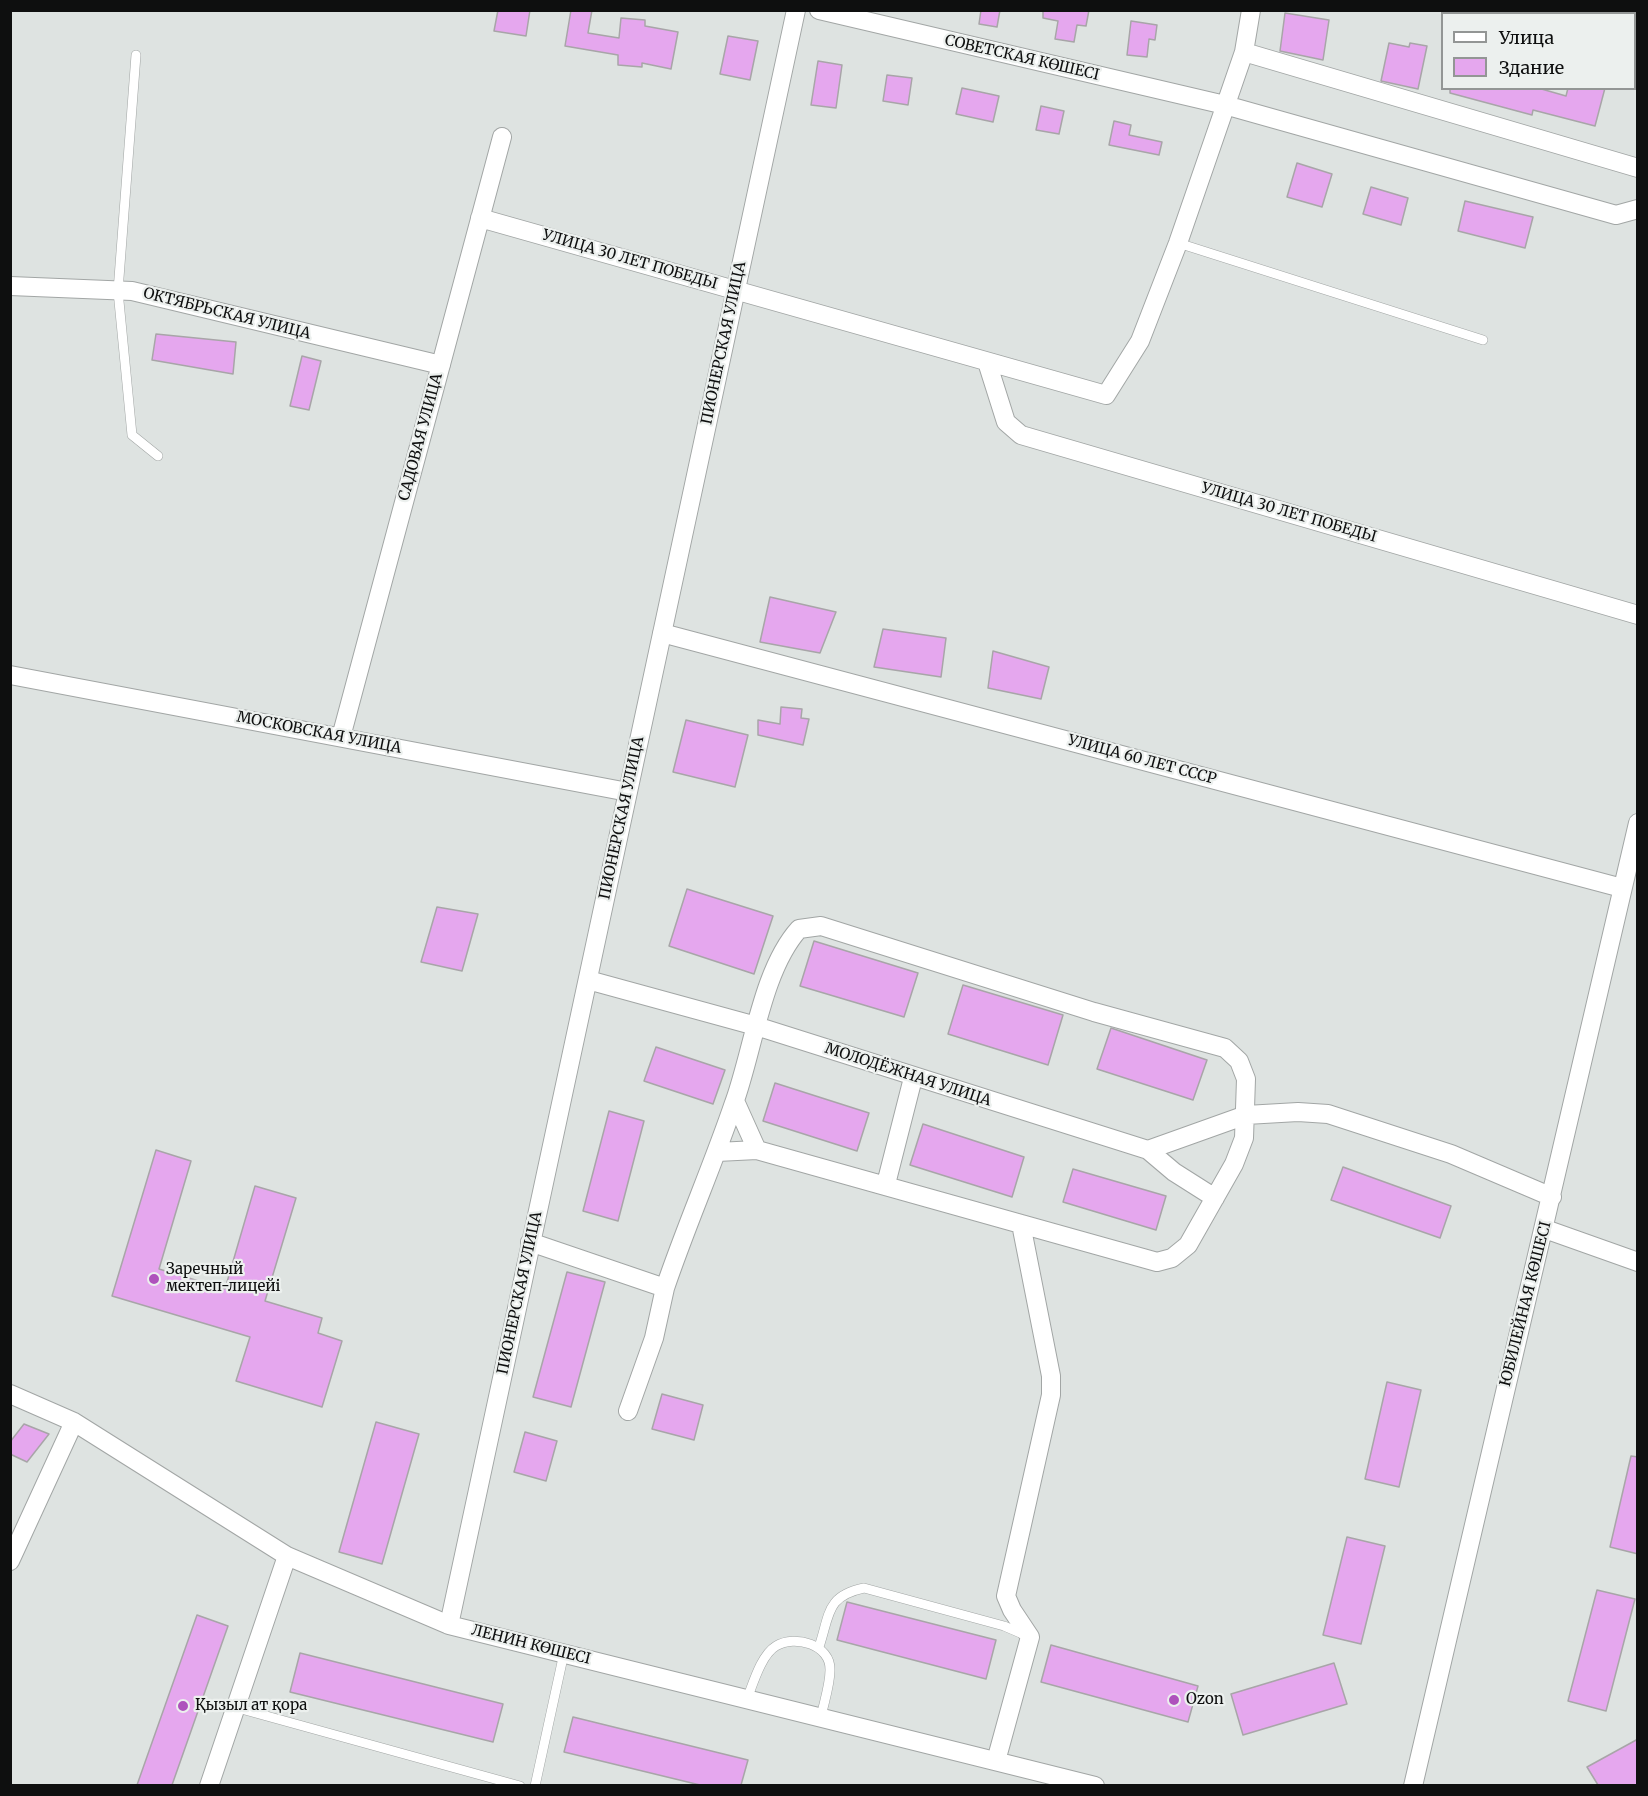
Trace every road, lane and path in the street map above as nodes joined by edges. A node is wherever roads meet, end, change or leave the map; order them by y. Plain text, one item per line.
1 (796, 10) edge
2 (819, 10) edge
3 (1251, 10) edge
4 (1244, 52) junction
5 (136, 55) dead end
6 (1225, 105) junction
7 (502, 137) dead end
8 (1638, 168) edge
9 (1638, 209) edge
10 (480, 218) junction
11 (1178, 243) junction
12 (10, 286) edge
13 (736, 290) junction
14 (118, 291) junction
15 (1483, 340) dead end
16 (987, 362) junction
17 (441, 365) junction
18 (158, 456) dead end
19 (1638, 615) edge
20 (662, 633) junction
21 (10, 675) edge
22 (341, 738) junction
23 (628, 792) junction
24 (1638, 823) edge
25 (1622, 888) junction
26 (588, 980) junction
27 (756, 1026) junction
28 (913, 1078) junction
29 (735, 1101) junction
30 (1246, 1115) junction
31 (757, 1150) junction
32 (1148, 1150) junction
33 (717, 1152) junction
34 (886, 1184) junction
35 (1552, 1197) junction
36 (1215, 1198) junction
37 (1022, 1224) junction
38 (1545, 1229) junction
39 (530, 1242) junction
40 (1638, 1262) edge
41 (665, 1288) junction
42 (10, 1394) edge
43 (627, 1411) dead end
44 (74, 1422) junction
45 (287, 1556) junction
46 (10, 1561) edge
47 (449, 1625) junction
48 (1030, 1636) junction
49 (819, 1647) junction
50 (564, 1653) junction
51 (747, 1699) junction
52 (234, 1707) junction
53 (821, 1717) junction
54 (996, 1761) junction
55 (209, 1785) edge
56 (520, 1785) edge
57 (535, 1785) edge
58 (1095, 1785) edge
59 (1413, 1785) edge

1 - 13 street, ПИОНЕРСКАЯ УЛИЦА
2 - 6 street, СОВЕТСКАЯ КӨШЕСІ
3 - 4 street
4 - 6 street
4 - 8 street
5 - 14 lane
6 - 9 street, СОВЕТСКАЯ КӨШЕСІ
6 - 11 street
7 - 10 street, САДОВАЯ УЛИЦА
10 - 13 street, УЛИЦА 30 ЛЕТ ПОБЕДЫ
10 - 17 street, САДОВАЯ УЛИЦА
11 - 15 lane
11 - 16 street, УЛИЦА 30 ЛЕТ ПОБЕДЫ
12 - 14 street, ОКТЯБРЬСКАЯ УЛИЦА
13 - 16 street, УЛИЦА 30 ЛЕТ ПОБЕДЫ
13 - 20 street, ПИОНЕРСКАЯ УЛИЦА
14 - 17 street, ОКТЯБРЬСКАЯ УЛИЦА
14 - 18 lane
16 - 19 street, УЛИЦА 30 ЛЕТ ПОБЕДЫ
17 - 22 street, САДОВАЯ УЛИЦА
20 - 23 street, ПИОНЕРСКАЯ УЛИЦА
20 - 25 street, УЛИЦА 60 ЛЕТ СССР
21 - 22 street, МОСКОВСКАЯ УЛИЦА
22 - 23 street, МОСКОВСКАЯ УЛИЦА
23 - 26 street, ПИОНЕРСКАЯ УЛИЦА
24 - 25 street, ЮБИЛЕЙНАЯ КӨШЕСІ
25 - 35 street, ЮБИЛЕЙНАЯ КӨШЕСІ
26 - 27 street, МОЛОДЁЖНАЯ УЛИЦА
26 - 39 street, ПИОНЕРСКАЯ УЛИЦА
27 - 28 street, МОЛОДЁЖНАЯ УЛИЦА
27 - 29 street
27 - 30 street
28 - 32 street, МОЛОДЁЖНАЯ УЛИЦА
28 - 34 street
29 - 31 street
29 - 33 street
30 - 32 street
30 - 35 street
30 - 36 street
31 - 33 street
31 - 34 street
32 - 36 street, МОЛОДЁЖНАЯ УЛИЦА
33 - 41 street
34 - 37 street
35 - 38 street, ЮБИЛЕЙНАЯ КӨШЕСІ
36 - 37 street
37 - 48 street
38 - 40 street
38 - 59 street, ЮБИЛЕЙНАЯ КӨШЕСІ
39 - 41 street
39 - 47 street, ПИОНЕРСКАЯ УЛИЦА
41 - 43 street
42 - 44 street, ЛЕНИН КӨШЕСІ
44 - 45 street, ЛЕНИН КӨШЕСІ
44 - 46 street
45 - 47 street, ЛЕНИН КӨШЕСІ
45 - 52 street
47 - 50 street, ЛЕНИН КӨШЕСІ
48 - 49 lane
48 - 54 street
49 - 51 lane
49 - 53 lane
50 - 51 street, ЛЕНИН КӨШЕСІ
50 - 57 lane
51 - 53 street, ЛЕНИН КӨШЕСІ
52 - 55 street
52 - 56 lane
53 - 54 street, ЛЕНИН КӨШЕСІ
54 - 58 street, ЛЕНИН КӨШЕСІ

